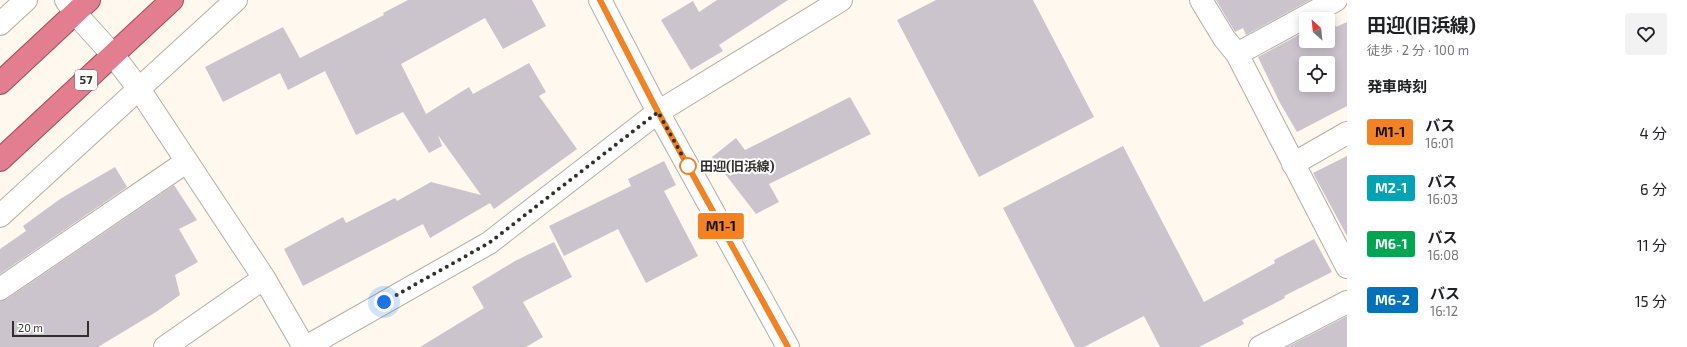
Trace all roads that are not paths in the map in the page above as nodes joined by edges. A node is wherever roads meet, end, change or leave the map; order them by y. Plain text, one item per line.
1 (26, 0) edge
2 (172, 0) edge
3 (236, 0) edge
4 (600, 0) edge
5 (841, 0) edge
6 (1202, 0) edge
7 (1336, 0) edge
8 (77, 4) edge
9 (0, 24) edge
10 (1236, 54) junction
11 (113, 55) junction
12 (0, 83) edge
13 (139, 89) junction
14 (658, 112) junction
15 (1347, 133) edge
16 (0, 160) edge
17 (186, 162) junction
18 (1293, 164) junction
19 (0, 216) edge
20 (1341, 239) edge
21 (1347, 268) edge
22 (264, 278) junction
23 (0, 289) edge
24 (1347, 302) edge
25 (165, 347) edge
26 (305, 347) edge
27 (788, 347) edge
28 (1260, 347) edge

1 - 9 street
2 - 11 highway, 57
3 - 13 street
4 - 14 street
5 - 14 street
6 - 10 street
7 - 10 street
8 - 11 street
8 - 12 highway
10 - 18 street
11 - 13 street
11 - 16 highway, 57
13 - 17 street
13 - 19 street
14 - 26 street
14 - 27 street
15 - 18 street
17 - 22 street
17 - 23 street
18 - 20 street
20 - 21 street
22 - 25 street
22 - 26 street
24 - 28 street

